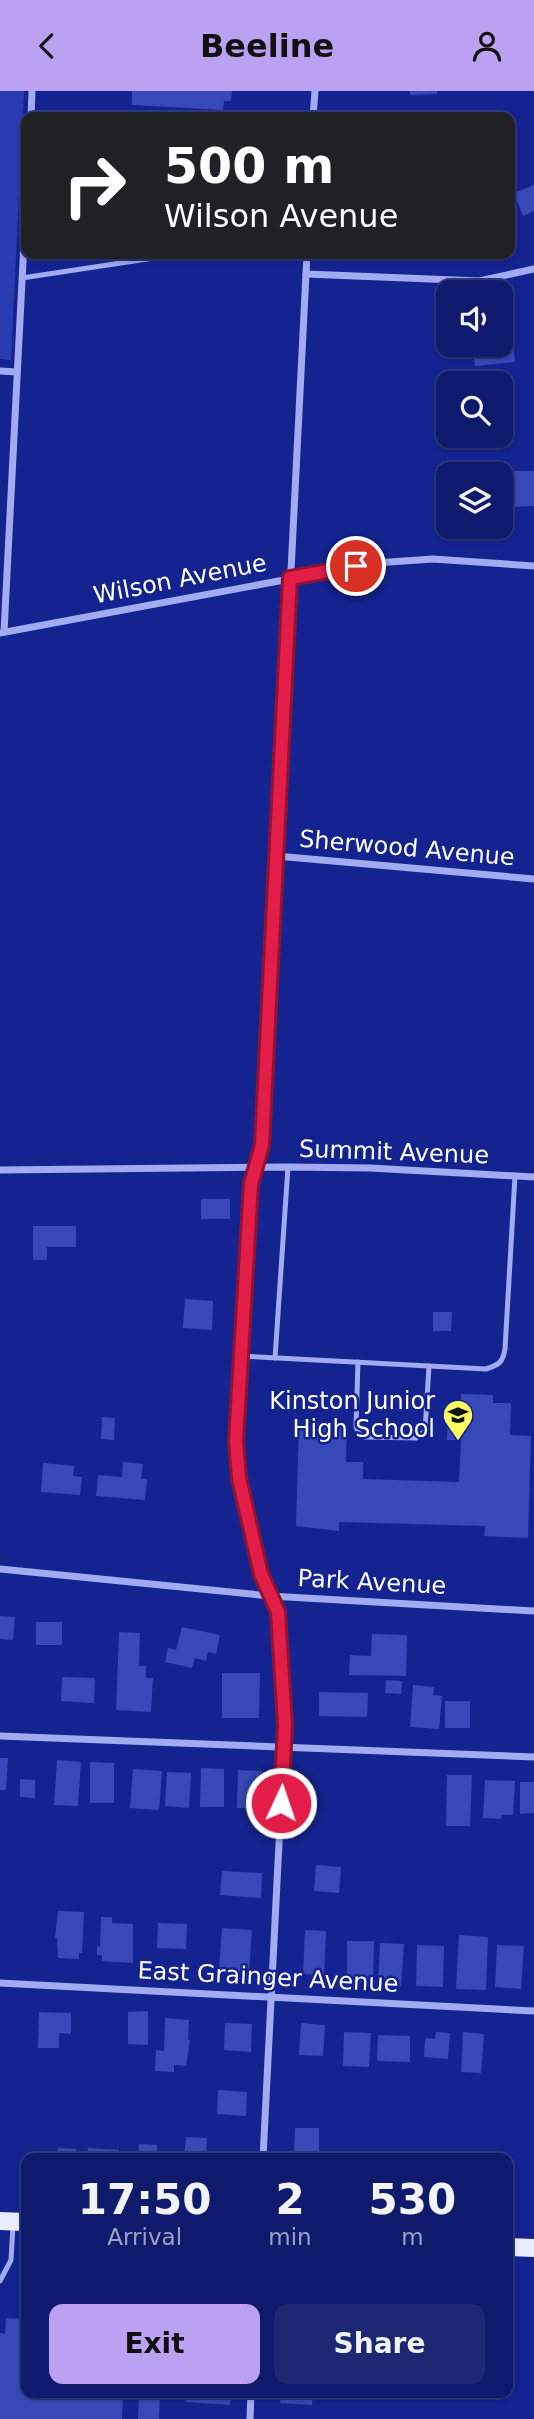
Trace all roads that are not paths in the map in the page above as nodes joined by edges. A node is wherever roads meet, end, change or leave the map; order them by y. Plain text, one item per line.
1 (32, 91) edge
2 (315, 91) edge
3 (31, 112) edge
4 (313, 112) edge
5 (23, 259) edge
6 (147, 259) edge
7 (307, 259) edge
8 (534, 269) edge
9 (306, 274) junction
10 (22, 278) junction
11 (0, 371) edge
12 (17, 372) junction
13 (534, 566) edge
14 (290, 578) junction
15 (2, 632) edge
16 (276, 856) junction
17 (534, 879) edge
18 (256, 1167) junction
19 (288, 1167) junction
20 (0, 1170) edge
21 (515, 1176) junction
22 (534, 1177) edge
23 (241, 1356) junction
24 (275, 1358) junction
25 (358, 1362) junction
26 (429, 1366) junction
27 (0, 1569) edge
28 (270, 1596) junction
29 (534, 1611) edge
30 (0, 1735) edge
31 (284, 1747) junction
32 (534, 1757) edge
33 (0, 1983) edge
34 (271, 1996) junction
35 (534, 2011) edge
36 (263, 2153) edge
37 (13, 2222) edge
38 (513, 2247) edge
39 (534, 2248) edge
40 (2, 2274) edge
41 (0, 2281) edge
42 (251, 2398) edge
43 (250, 2419) edge

1 - 3 street
2 - 4 street
5 - 10 street
6 - 10 lane
7 - 9 street
8 - 9 street
9 - 14 street
10 - 12 street
11 - 12 street
12 - 15 street
13 - 14 street, Wilson Avenue
14 - 15 street, Wilson Avenue
14 - 16 street
16 - 17 street, Sherwood Avenue
16 - 18 street
18 - 19 street, Summit Avenue
18 - 20 street, Summit Avenue
18 - 23 street
19 - 21 street, Summit Avenue
19 - 24 lane
21 - 22 street, Summit Avenue
21 - 26 lane
23 - 24 lane
23 - 28 street
24 - 25 lane
25 - 26 lane
25 - 26 lane
27 - 28 street, Park Avenue
28 - 29 street, Park Avenue
28 - 31 street
30 - 31 street
31 - 32 street
31 - 34 street
33 - 34 street, East Grainger Avenue
34 - 35 street, East Grainger Avenue
34 - 36 street
37 - 40 lane
38 - 39 main road
40 - 41 lane
42 - 43 street

